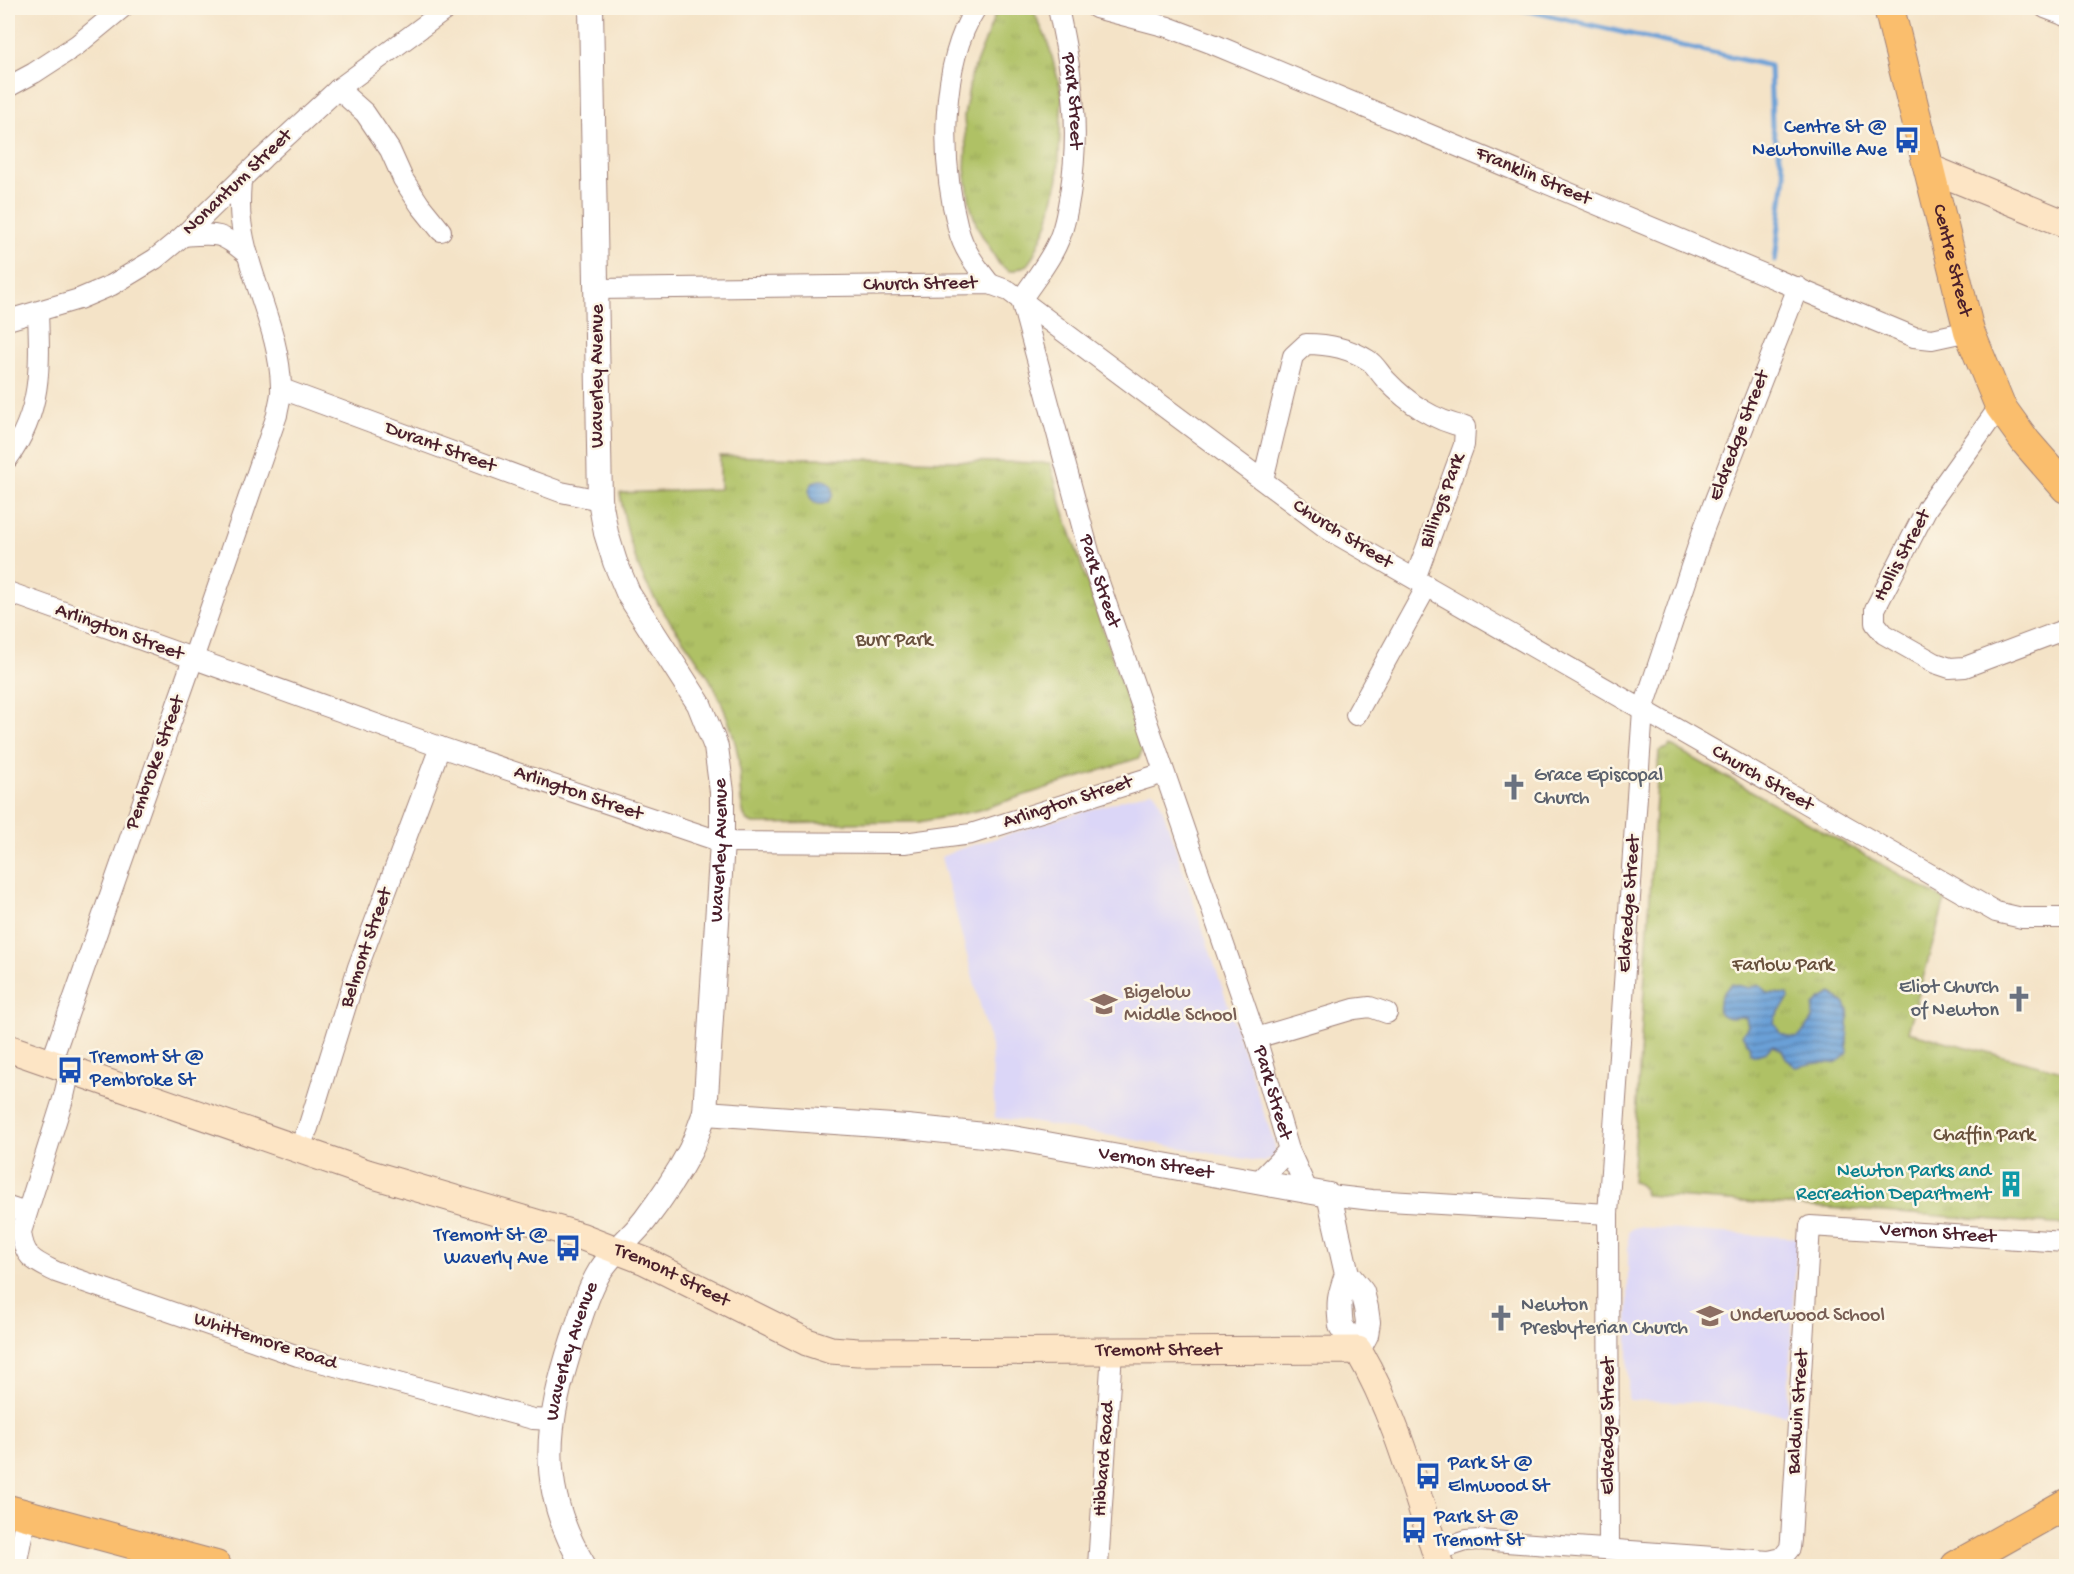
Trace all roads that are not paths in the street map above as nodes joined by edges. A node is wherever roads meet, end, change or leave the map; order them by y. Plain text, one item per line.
1 (122, 8) edge
2 (448, 8) edge
3 (591, 8) edge
4 (976, 8) edge
5 (1058, 8) edge
6 (1096, 8) edge
7 (1889, 8) edge
8 (2045, 8) edge
9 (2067, 16) edge
10 (8, 87) edge
11 (338, 89) junction
12 (1927, 167) junction
13 (241, 180) junction
14 (2067, 224) edge
15 (441, 231) dead end
16 (183, 236) junction
17 (248, 255) junction
18 (990, 284) junction
19 (1798, 287) junction
20 (598, 289) junction
21 (1021, 300) junction
22 (38, 312) junction
23 (8, 320) edge
24 (1969, 331) junction
25 (282, 389) junction
26 (2000, 406) junction
27 (8, 458) edge
28 (1263, 480) junction
29 (2067, 488) edge
30 (600, 500) junction
31 (1420, 583) junction
32 (8, 592) edge
33 (2067, 629) edge
34 (193, 659) junction
35 (1643, 710) junction
36 (1356, 716) dead end
37 (440, 747) junction
38 (1164, 773) junction
39 (722, 842) junction
40 (2067, 918) edge
41 (1387, 1013) dead end
42 (1256, 1038) junction
43 (8, 1048) edge
44 (60, 1066) junction
45 (705, 1113) junction
46 (298, 1150) junction
47 (1289, 1150) junction
48 (1258, 1182) junction
49 (1318, 1193) junction
50 (17, 1210) edge
51 (1608, 1214) junction
52 (1810, 1226) joint
53 (2067, 1242) edge
54 (617, 1249) junction
55 (1358, 1350) junction
56 (1112, 1352) junction
57 (551, 1420) junction
58 (2067, 1504) edge
59 (17, 1512) edge
60 (1609, 1549) junction
61 (1437, 1559) edge
62 (16, 1566) edge
63 (216, 1566) edge
64 (584, 1566) edge
65 (1098, 1566) edge
66 (1956, 1566) edge

1 - 10 street
2 - 11 street, Nonantum Street
3 - 20 street, Waverley Avenue
4 - 18 street
5 - 21 street, Park Street
6 - 19 street, Franklin Street
7 - 12 main road, Centre Street
8 - 9 street
11 - 13 street, Nonantum Street
11 - 15 street
12 - 14 main road
12 - 24 main road, Centre Street
13 - 16 street, Nonantum Street
13 - 17 street, Pembroke Street
16 - 17 street
16 - 22 street, Nonantum Street
17 - 25 street, Pembroke Street
18 - 20 street, Church Street
18 - 21 street, Church Street
19 - 24 street, Franklin Street
19 - 35 street, Eldredge Street
20 - 30 street, Waverley Avenue
21 - 28 street, Church Street
21 - 38 street, Park Street
22 - 23 street, Nonantum Street
22 - 27 street
24 - 26 main road, Centre Street
25 - 30 street, Durant Street
25 - 34 street, Pembroke Street
26 - 29 main road, Centre Street
26 - 33 street, Hollis Street
28 - 31 street, Church Street
28 - 31 street, Billings Park
30 - 39 street, Waverley Avenue
31 - 35 street, Church Street
31 - 36 street
32 - 34 street, Arlington Street
34 - 37 street, Arlington Street
34 - 44 street, Pembroke Street
35 - 40 street, Church Street
35 - 51 street, Eldredge Street
37 - 39 street, Arlington Street
37 - 46 street, Belmont Street
38 - 39 street, Arlington Street
38 - 42 street, Park Street
39 - 45 street, Waverley Avenue
41 - 42 street
42 - 47 street, Park Street
43 - 44 main road, Tremont Street
44 - 46 main road, Tremont Street
44 - 50 street, Pembroke Street
45 - 48 street, Vernon Street
45 - 54 street, Waverley Avenue
46 - 54 main road, Tremont Street
47 - 48 street, Park Street
47 - 49 street, Park Street
48 - 49 street, Vernon Street
49 - 51 street, Vernon Street
49 - 55 street, Park Street
50 - 57 street, Whittemore Road
51 - 60 street, Eldredge Street
52 - 53 street, Vernon Street
52 - 60 street, Baldwin Street
54 - 56 main road, Tremont Street
54 - 57 street, Waverley Avenue
55 - 56 main road, Tremont Street
55 - 61 main road, Park Street
56 - 65 street, Hibbard Road
57 - 64 street, Waverley Avenue
58 - 66 main road
59 - 62 street
59 - 63 main road
60 - 61 street

